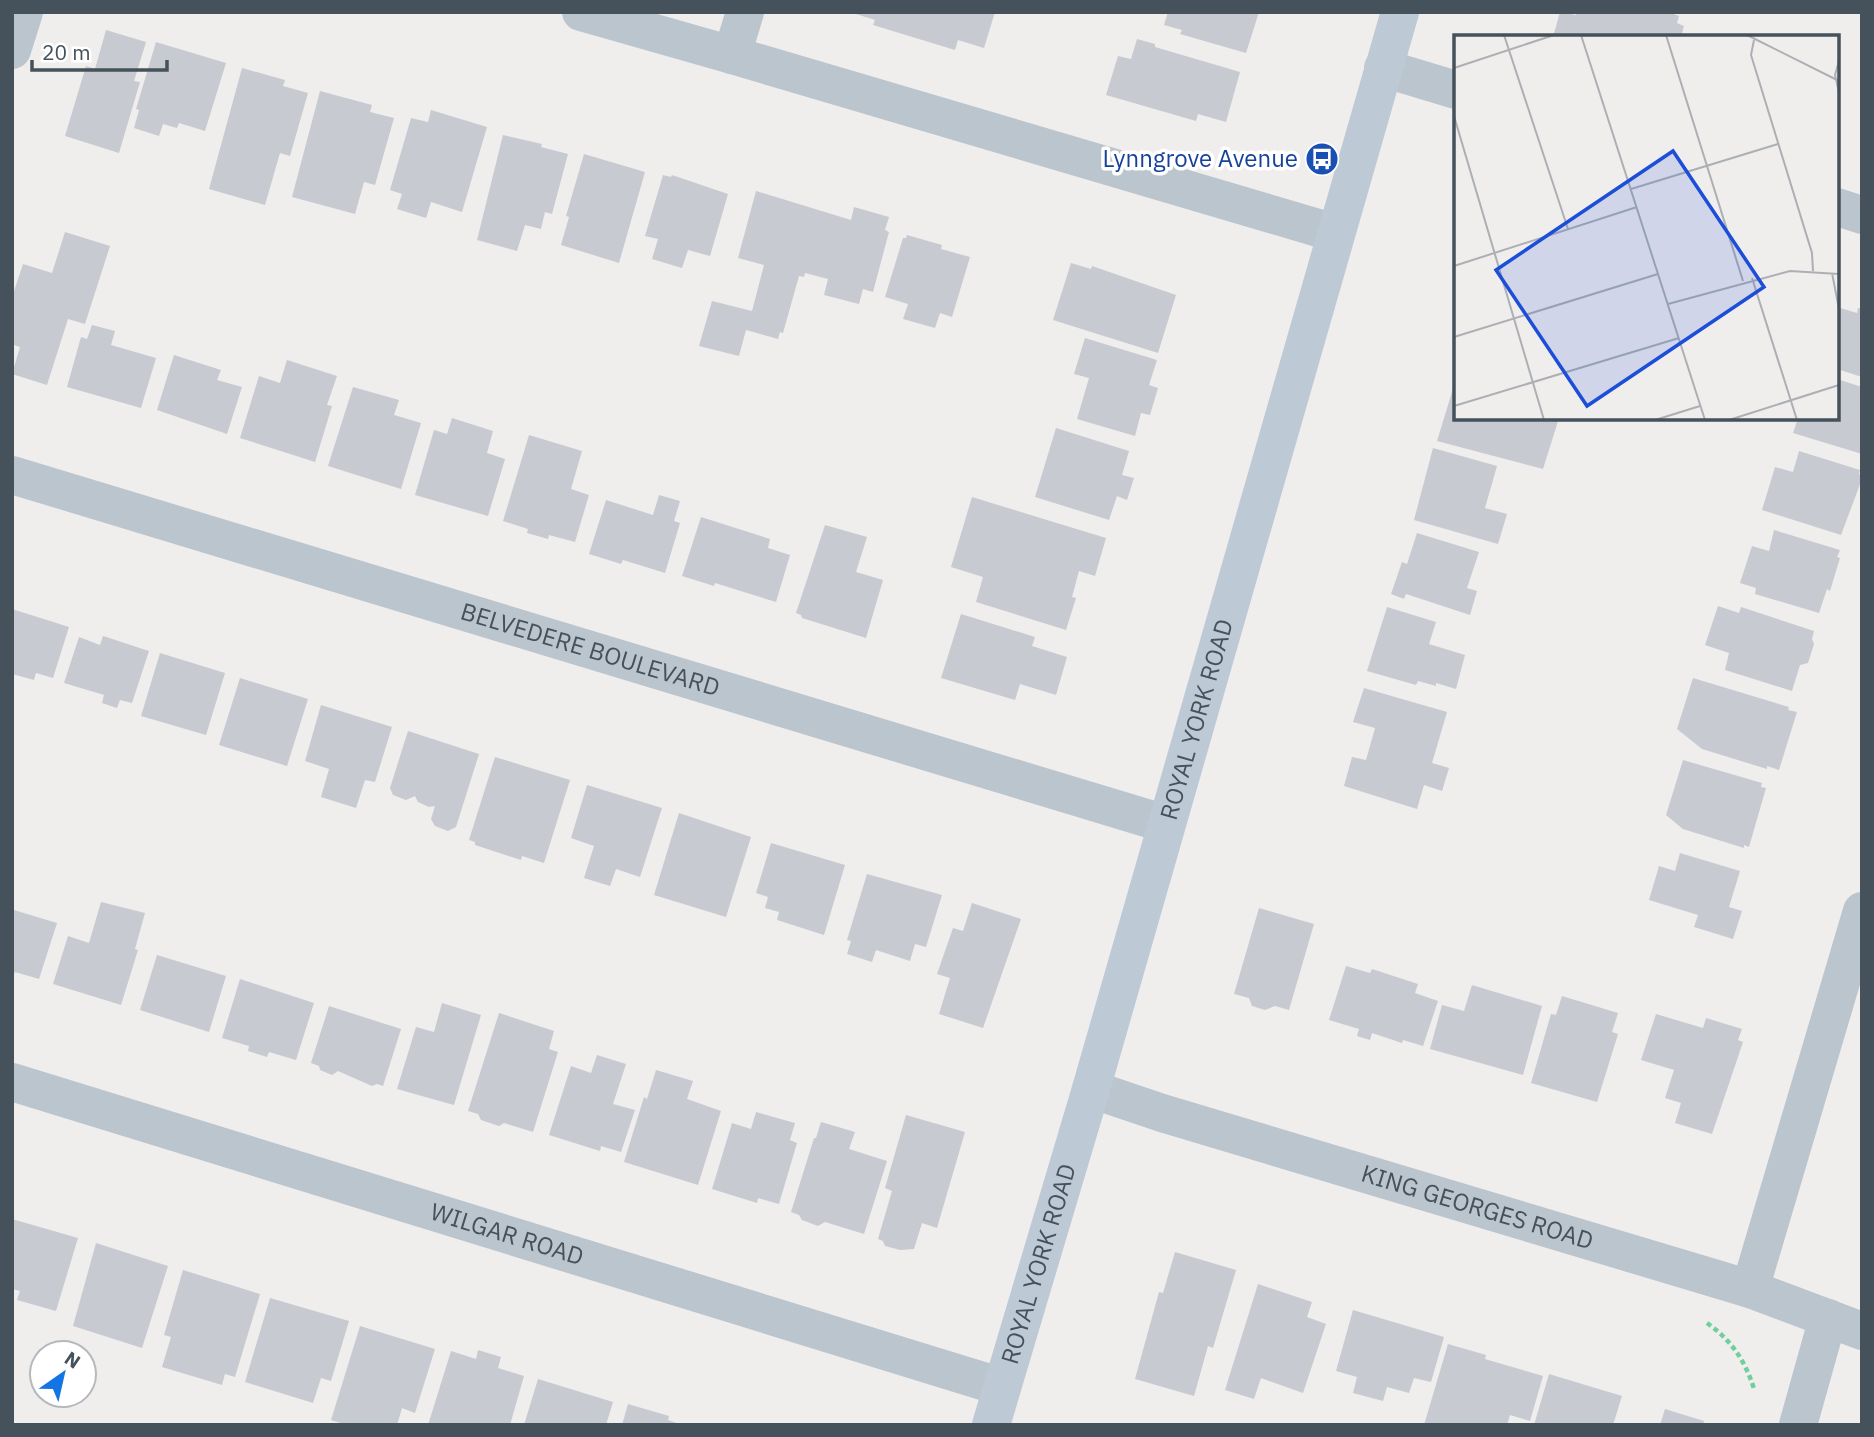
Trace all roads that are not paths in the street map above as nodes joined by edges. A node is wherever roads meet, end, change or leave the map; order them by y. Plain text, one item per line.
1 (24, 12) edge
2 (581, 12) edge
3 (745, 12) edge
4 (1400, 12) edge
5 (12, 50) edge
6 (732, 55) junction
7 (1383, 68) junction
8 (1454, 89) edge
9 (1839, 208) edge
10 (1862, 215) edge
11 (1335, 233) junction
12 (12, 475) edge
13 (1166, 824) junction
14 (1862, 911) edge
15 (12, 1082) edge
16 (1091, 1089) junction
17 (1750, 1289) junction
18 (1845, 1324) edge
19 (1002, 1387) junction
20 (991, 1425) edge
21 (1798, 1425) edge

1 - 5 street
2 - 6 street
3 - 6 street
4 - 7 main road, ROYAL YORK ROAD
6 - 11 street
7 - 8 street
7 - 11 main road, ROYAL YORK ROAD
9 - 10 street
11 - 13 main road, ROYAL YORK ROAD
12 - 13 street, BELVEDERE BOULEVARD
13 - 16 main road, ROYAL YORK ROAD
14 - 17 street
15 - 19 street, WILGAR ROAD
16 - 17 street, KING GEORGES ROAD
16 - 19 main road, ROYAL YORK ROAD
17 - 18 street, KING GEORGES ROAD
18 - 21 street
19 - 20 main road, ROYAL YORK ROAD

